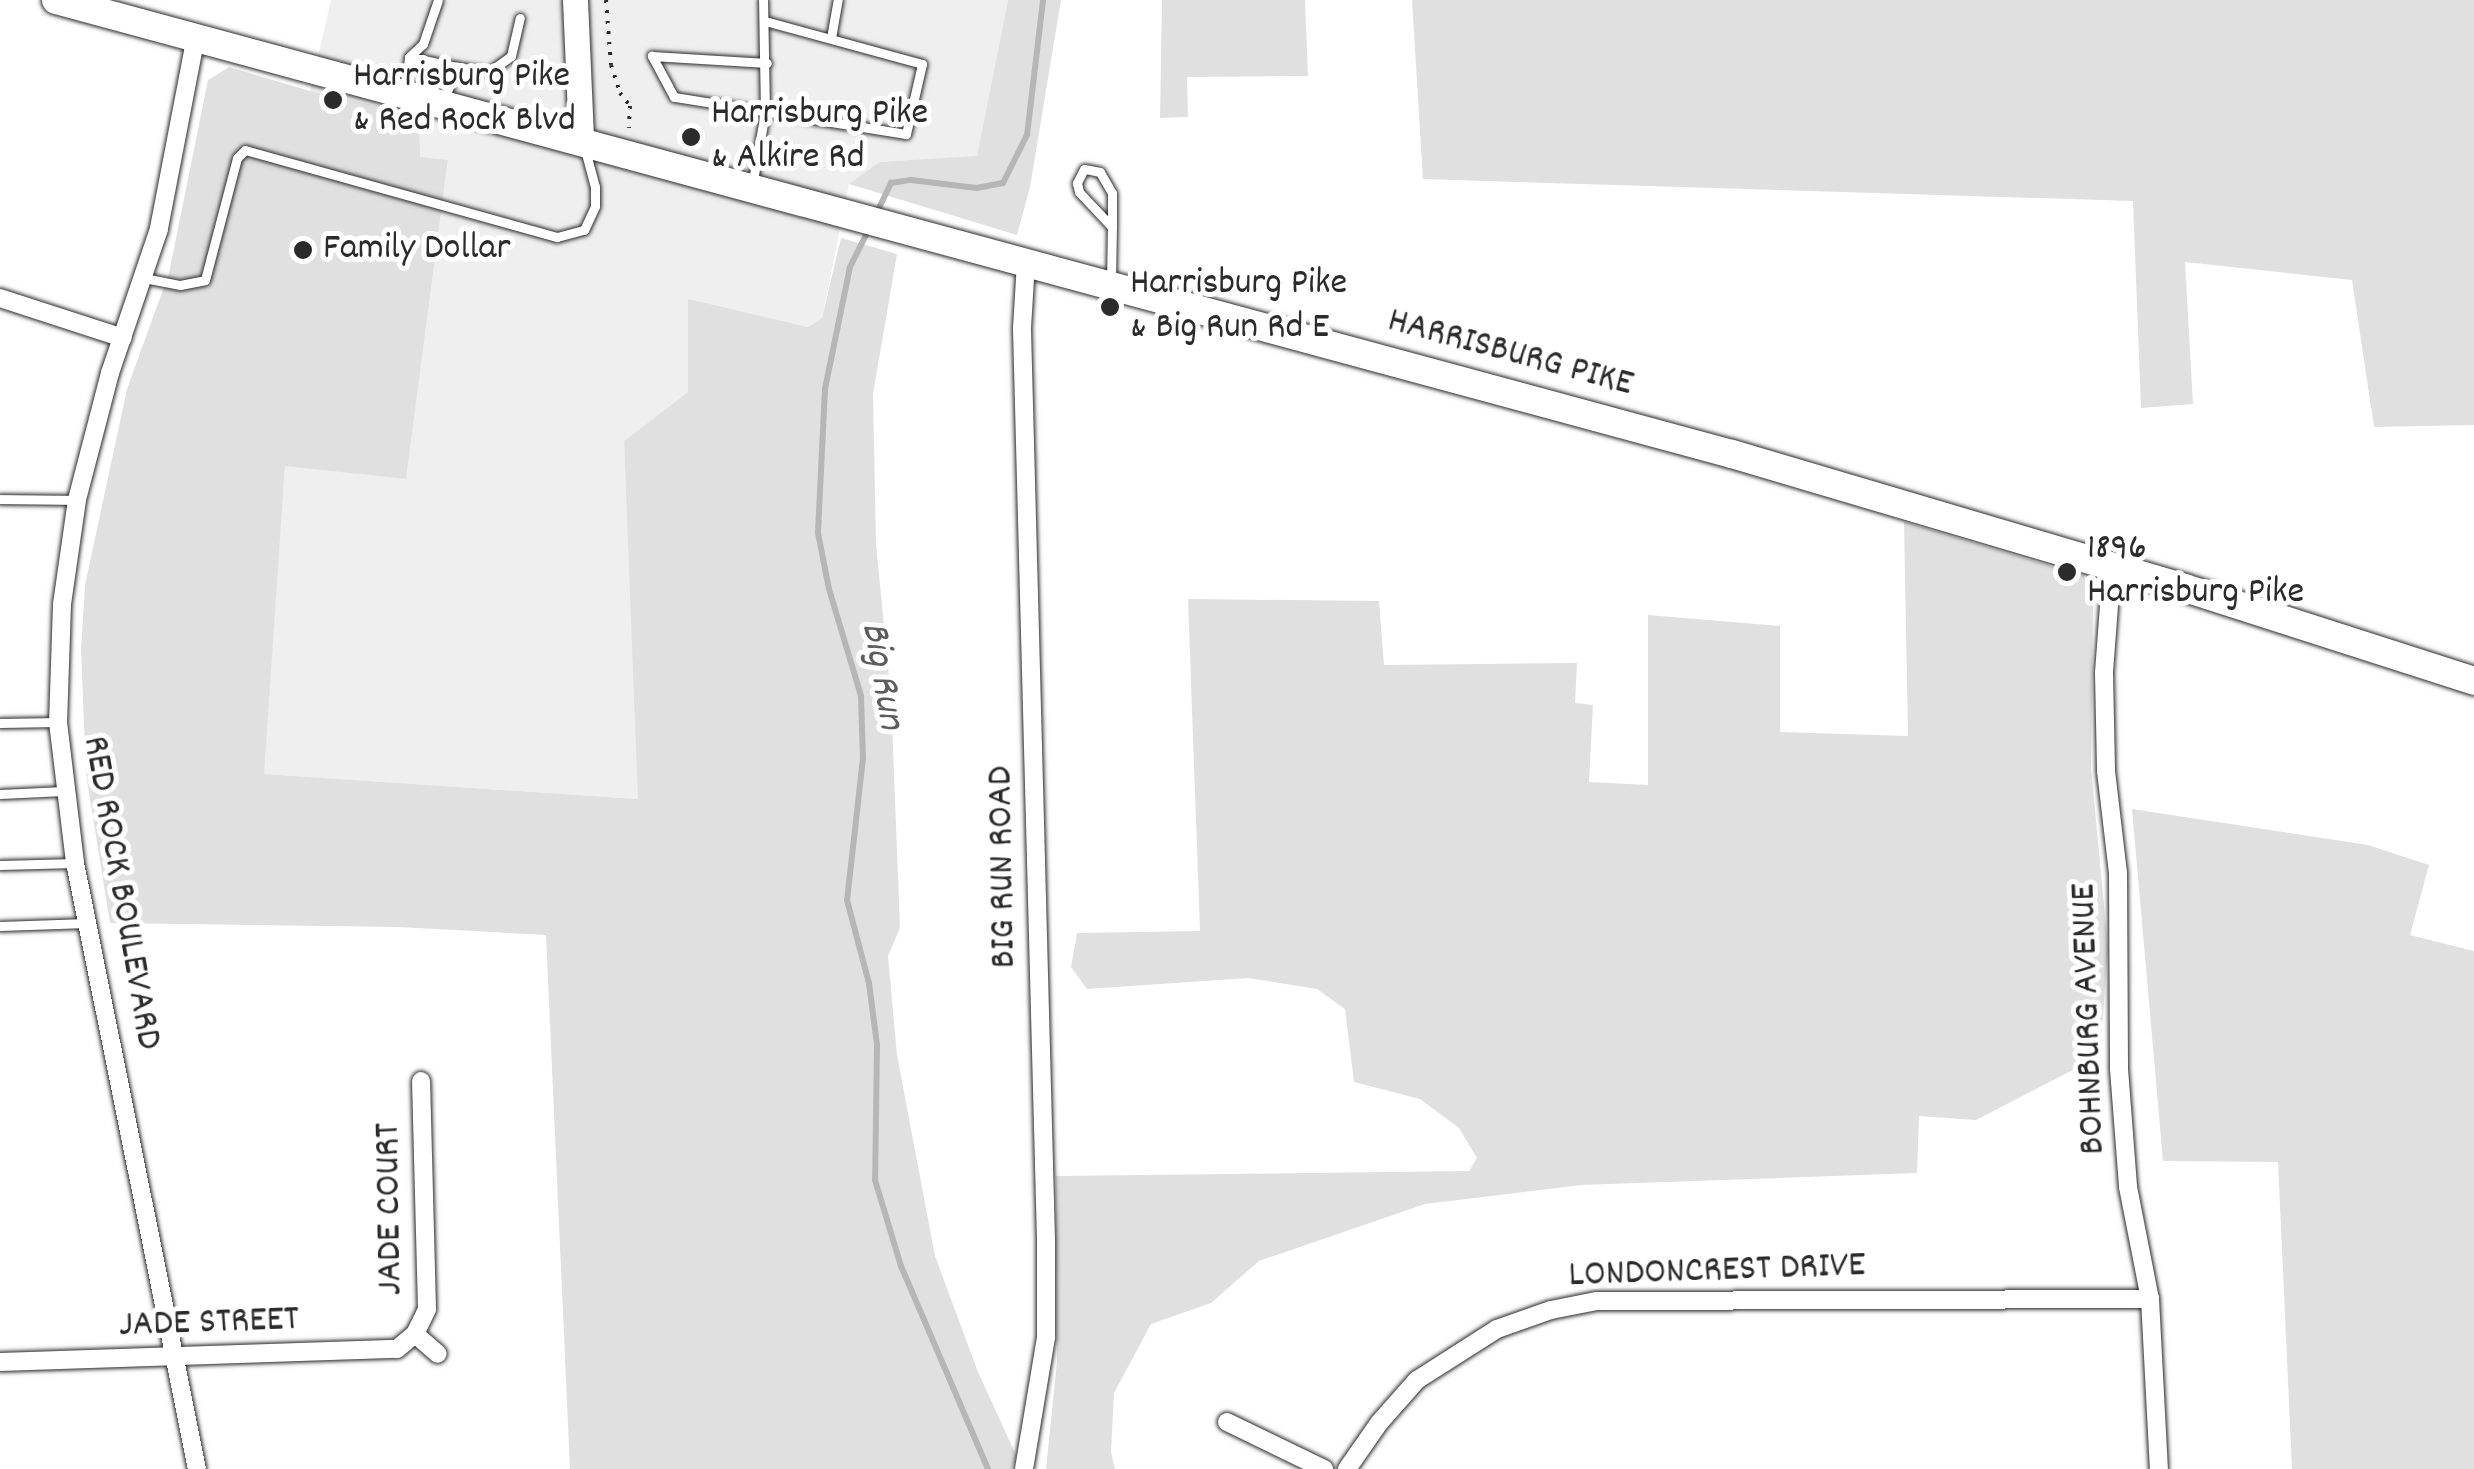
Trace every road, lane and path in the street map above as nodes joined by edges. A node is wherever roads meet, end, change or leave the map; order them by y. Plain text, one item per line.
1 (56, 0) edge
2 (438, 0) edge
3 (576, 0) edge
4 (606, 0) edge
5 (763, 0) edge
6 (838, 0) edge
7 (520, 18) dead end
8 (765, 21) junction
9 (196, 36) junction
10 (831, 38) junction
11 (408, 56) junction
12 (766, 64) junction
13 (457, 67) junction
14 (404, 93) junction
15 (442, 104) junction
16 (764, 112) junction
17 (581, 140) junction
18 (626, 153) junction
19 (752, 186) junction
20 (1112, 227) junction
21 (1026, 262) junction
22 (144, 278) junction
23 (1111, 284) junction
24 (0, 298) edge
25 (122, 338) junction
26 (0, 498) edge
27 (77, 500) junction
28 (2112, 566) junction
29 (2474, 680) edge
30 (58, 722) junction
31 (0, 723) edge
32 (64, 791) junction
33 (0, 794) edge
34 (74, 862) junction
35 (0, 865) edge
36 (87, 923) junction
37 (0, 926) edge
38 (421, 1081) dead end
39 (2150, 1299) junction
40 (415, 1334) junction
41 (438, 1354) dead end
42 (174, 1358) junction
43 (0, 1362) edge
44 (1227, 1422) dead end
45 (1026, 1464) edge
46 (197, 1469) edge
47 (1324, 1469) edge
48 (1347, 1469) edge
49 (2158, 1469) edge

1 - 9 main road, HARRISBURG PIKE
2 - 11 lane
3 - 17 main road
4 - 18 path
5 - 8 lane
6 - 10 lane
7 - 13 lane
8 - 10 lane
8 - 12 lane
9 - 14 main road, HARRISBURG PIKE
9 - 22 street, RED ROCK BOULEVARD
10 - 16 lane
11 - 13 lane
11 - 14 lane
12 - 16 lane
12 - 16 lane
13 - 15 lane
14 - 15 main road, HARRISBURG PIKE
15 - 17 main road, HARRISBURG PIKE
16 - 19 lane
17 - 18 main road, HARRISBURG PIKE
17 - 22 lane
18 - 19 main road, HARRISBURG PIKE
19 - 21 main road, HARRISBURG PIKE
20 - 20 lane
20 - 23 lane
21 - 23 main road, HARRISBURG PIKE
21 - 45 street, BIG RUN ROAD
22 - 25 street, RED ROCK BOULEVARD
23 - 28 main road, HARRISBURG PIKE
24 - 25 street
25 - 27 street, RED ROCK BOULEVARD
26 - 27 lane
27 - 30 street, RED ROCK BOULEVARD
28 - 29 main road, HARRISBURG PIKE
28 - 39 street, BOHNBURG AVENUE
30 - 31 lane
30 - 32 street, RED ROCK BOULEVARD
32 - 33 lane
32 - 34 street, RED ROCK BOULEVARD
34 - 35 lane
34 - 36 street, RED ROCK BOULEVARD
36 - 37 lane
36 - 42 street, RED ROCK BOULEVARD
38 - 40 street, JADE COURT
39 - 48 street, LONDONCREST DRIVE
39 - 49 street, BOHNBURG AVENUE
40 - 41 street
40 - 42 street, JADE STREET
42 - 43 street, JADE STREET
42 - 46 street, RED ROCK BOULEVARD
44 - 47 street

